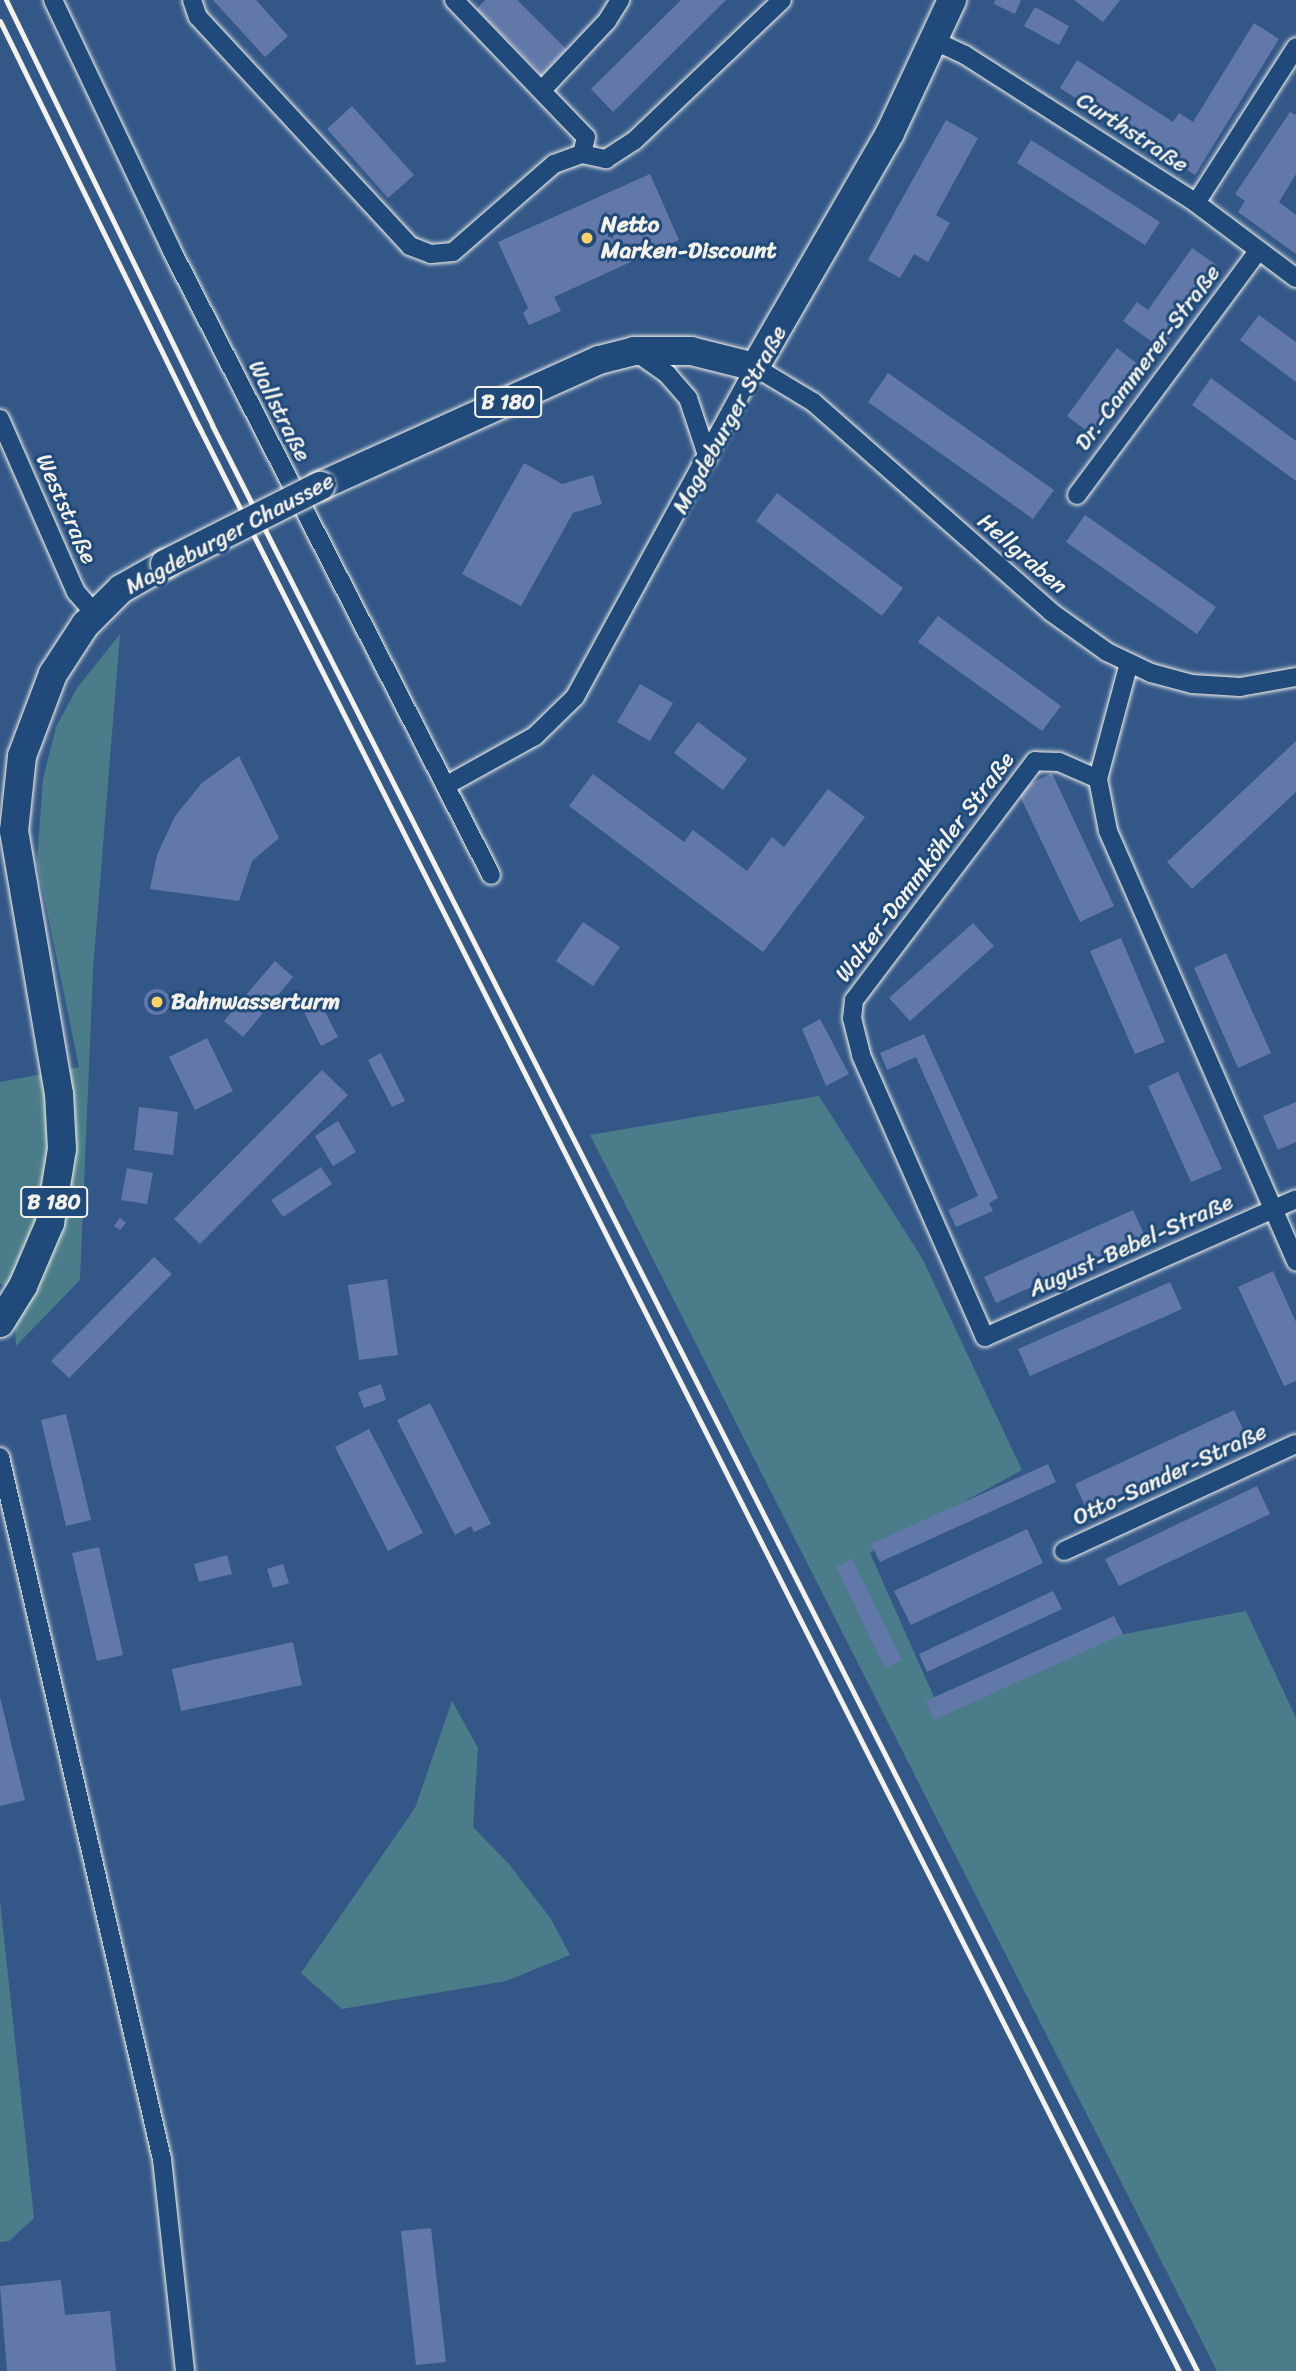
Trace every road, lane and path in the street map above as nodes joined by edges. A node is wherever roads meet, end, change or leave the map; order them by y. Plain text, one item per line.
1 (53, 0) edge
2 (192, 0) edge
3 (454, 0) edge
4 (620, 0) edge
5 (782, 0) edge
6 (952, 0) edge
7 (935, 41) junction
8 (1296, 47) edge
9 (542, 90) junction
10 (583, 154) junction
11 (1196, 203) junction
12 (1258, 251) junction
13 (1296, 278) edge
14 (634, 351) junction
15 (755, 367) junction
16 (0, 419) edge
17 (708, 458) junction
18 (1077, 495) dead end
19 (95, 614) junction
20 (1129, 663) junction
21 (1296, 677) edge
22 (1098, 779) junction
23 (447, 785) junction
24 (491, 875) dead end
25 (1296, 1199) edge
26 (1273, 1210) junction
27 (1296, 1262) edge
28 (3, 1313) edge
29 (985, 1337) joint
30 (1296, 1444) edge
31 (0, 1457) edge
32 (1064, 1551) dead end
33 (185, 2371) edge

1 - 23 street, Wallstraße
2 - 10 street
3 - 9 street
4 - 9 street
5 - 10 street
6 - 7 main road, Magdeburger Straße
7 - 11 street, Curthstraße
7 - 15 main road, Magdeburger Straße
8 - 11 street
9 - 10 street
11 - 12 street, Curthstraße
12 - 13 street, Curthstraße
12 - 18 street, Dr.-Cammerer-Straße
14 - 15 main road, Magdeburger Chaussee / B 180
14 - 17 street
14 - 19 main road, Magdeburger Chaussee / B 180, bridge
15 - 17 street, Magdeburger Straße
15 - 20 street, Hellgraben
16 - 19 street, Weststraße
17 - 23 street, Magdeburger Straße
19 - 28 main road, Magdeburger Chaussee / B 180
20 - 21 street, Hellgraben
20 - 22 street
22 - 26 street
22 - 29 street, Walter-Dammköhler Straße
23 - 24 street, Wallstraße
25 - 26 street, August-Bebel-Straße
26 - 27 street
26 - 29 street, August-Bebel-Straße
30 - 32 street, Otto-Sander-Straße
31 - 33 street

